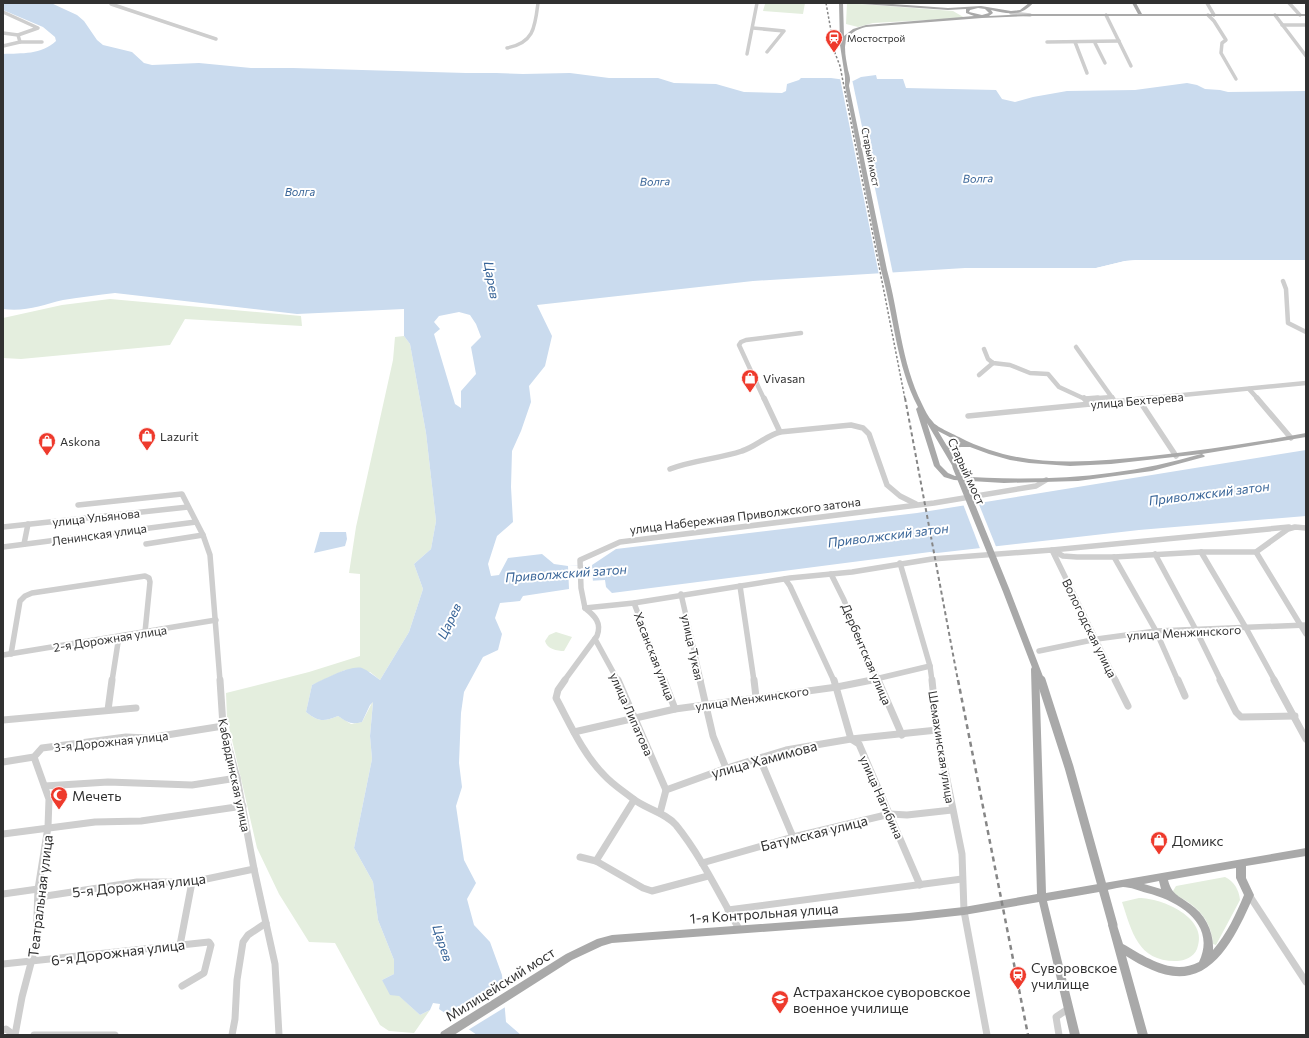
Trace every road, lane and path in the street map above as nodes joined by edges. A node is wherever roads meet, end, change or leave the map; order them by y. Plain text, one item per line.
1 (113, 3) edge
2 (538, 3) edge
3 (757, 3) edge
4 (862, 3) edge
5 (1031, 3) edge
6 (1134, 3) edge
7 (1207, 3) edge
8 (1289, 3) edge
9 (841, 4) edge
10 (970, 6) edge
11 (984, 8) junction
12 (948, 9) junction
13 (969, 13) junction
14 (1011, 13) junction
15 (4, 14) edge
16 (1031, 15) junction
17 (1106, 15) junction
18 (1141, 15) junction
19 (1208, 15) junction
20 (1214, 15) junction
21 (1275, 15) junction
22 (1300, 15) junction
23 (1306, 15) edge
24 (983, 16) junction
25 (1282, 25) junction
26 (1306, 25) edge
27 (753, 28) junction
28 (3, 33) edge
29 (18, 35) junction
30 (216, 39) dead end
31 (1118, 41) junction
32 (20, 42) junction
33 (42, 42) dead end
34 (1047, 42) dead end
35 (1075, 42) junction
36 (1095, 42) junction
37 (842, 45) junction
38 (3, 46) edge
39 (507, 48) dead end
40 (1300, 48) junction
41 (1306, 48) edge
42 (767, 52) dead end
43 (747, 54) dead end
44 (1306, 56) edge
45 (1105, 63) dead end
46 (1131, 66) dead end
47 (1087, 73) dead end
48 (1236, 79) dead end
49 (1283, 282) dead end
50 (1306, 332) edge
51 (801, 333) dead end
52 (1076, 347) dead end
53 (984, 349) dead end
54 (992, 363) junction
55 (979, 375) dead end
56 (1306, 383) edge
57 (1249, 389) junction
58 (1085, 399) junction
59 (1114, 400) junction
60 (1139, 400) junction
61 (918, 402) junction
62 (1089, 404) junction
63 (968, 416) dead end
64 (932, 425) junction
65 (924, 426) junction
66 (780, 432) junction
67 (1306, 435) edge
68 (1291, 438) junction
69 (976, 447) junction
70 (946, 448) junction
71 (1230, 449) junction
72 (1176, 456) junction
73 (670, 469) dead end
74 (1046, 480) junction
75 (916, 504) junction
76 (78, 505) dead end
77 (188, 507) junction
78 (196, 522) junction
79 (28, 524) junction
80 (3, 527) edge
81 (1295, 527) junction
82 (1306, 528) edge
83 (203, 535) junction
84 (24, 544) junction
85 (146, 544) dead end
86 (3, 547) edge
87 (1052, 550) junction
88 (1201, 552) junction
89 (1256, 552) junction
90 (1154, 554) junction
91 (1114, 557) junction
92 (900, 564) junction
93 (832, 574) junction
94 (785, 579) junction
95 (740, 586) junction
96 (681, 594) junction
97 (634, 602) junction
98 (585, 608) junction
99 (216, 620) junction
100 (1303, 625) edge
101 (1246, 628) junction
102 (1196, 630) junction
103 (1156, 631) junction
104 (145, 632) junction
105 (1306, 634) edge
106 (119, 636) junction
107 (595, 639) junction
108 (1096, 639) junction
109 (1039, 651) dead end
110 (11, 654) junction
111 (3, 655) edge
112 (1035, 663) junction
113 (930, 666) junction
114 (878, 679) junction
115 (837, 687) junction
116 (1185, 696) dead end
117 (756, 697) junction
118 (705, 704) junction
119 (1128, 706) dead end
120 (136, 708) dead end
121 (108, 710) junction
122 (675, 710) junction
123 (1295, 716) junction
124 (3, 720) edge
125 (636, 720) junction
126 (223, 726) junction
127 (937, 730) junction
128 (574, 732) junction
129 (902, 735) junction
130 (851, 739) junction
131 (1306, 739) edge
132 (34, 757) junction
133 (760, 759) junction
134 (3, 762) edge
135 (726, 768) junction
136 (237, 778) junction
137 (45, 786) junction
138 (666, 790) junction
139 (634, 800) junction
140 (243, 806) junction
141 (952, 810) junction
142 (660, 813) junction
143 (890, 814) junction
144 (48, 827) junction
145 (3, 834) edge
146 (793, 837) junction
147 (1306, 852) edge
148 (580, 857) dead end
149 (596, 861) junction
150 (1241, 863) junction
151 (702, 864) junction
152 (254, 869) junction
153 (708, 876) junction
154 (1162, 876) junction
155 (962, 880) junction
156 (192, 882) junction
157 (1123, 883) junction
158 (920, 885) junction
159 (38, 889) junction
160 (3, 894) edge
161 (1249, 895) junction
162 (1042, 897) junction
163 (1174, 899) junction
164 (728, 910) junction
165 (964, 910) junction
166 (266, 924) junction
167 (739, 929) junction
168 (180, 945) junction
169 (1119, 947) junction
170 (569, 957) joint
171 (32, 962) junction
172 (3, 964) edge
173 (1200, 967) junction
174 (1306, 982) edge
175 (182, 986) dead end
176 (1068, 1009) junction
177 (3, 1030) edge
178 (15, 1035) edge
179 (34, 1035) edge
180 (115, 1035) edge
181 (232, 1035) edge
182 (279, 1035) edge
183 (445, 1035) edge
184 (987, 1035) edge
185 (1059, 1035) edge
186 (1075, 1035) edge
187 (1142, 1035) edge

1 - 30 street
2 - 39 street
3 - 27 street
4 - 12 main road
5 - 14 main road
6 - 18 main road
7 - 20 street
8 - 22 street
9 - 37 main road, Старый мост
10 - 11 main road
10 - 12 main road
10 - 13 main road
11 - 14 main road
11 - 24 main road
12 - 13 main road
13 - 24 main road
14 - 16 street
15 - 29 street
16 - 17 main road
16 - 24 main road
17 - 18 main road
17 - 31 street
18 - 19 main road
19 - 20 main road
19 - 48 street
20 - 21 main road
21 - 22 main road
21 - 25 street
22 - 23 main road
24 - 37 main road
25 - 26 street
25 - 40 street
27 - 42 street
27 - 43 street
28 - 29 street
29 - 32 street
31 - 36 street
31 - 46 street
32 - 33 street
32 - 38 street
34 - 35 street
35 - 36 street
35 - 47 street
36 - 45 street
37 - 61 main road, Старый мост
40 - 41 street
40 - 44 street
49 - 50 street
51 - 66 street
52 - 59 street
53 - 54 street
54 - 55 street
54 - 58 street
56 - 57 street, улица Бехтерева
57 - 60 street, улица Бехтерева
57 - 68 street
58 - 59 street
58 - 62 street
59 - 60 street, улица Бехтерева
59 - 62 street, улица Бехтерева
60 - 72 street
61 - 64 main road, Старый мост
61 - 65 main road
62 - 63 street, улица Бехтерева
64 - 65 main road
64 - 69 main road
64 - 70 main road, Старый мост
65 - 74 main road
66 - 73 street
66 - 75 street
67 - 68 main road
68 - 71 main road
69 - 70 main road
69 - 72 main road
70 - 112 main road, Старый мост, bridge
71 - 72 main road
71 - 74 main road
74 - 75 street, улица Набережная Приволжского затона
75 - 98 street, улица Набережная Приволжского затона
76 - 77 street, Кабардинская улица
77 - 78 street, Кабардинская улица
77 - 79 street, улица Ульянова
78 - 83 street, Кабардинская улица
78 - 84 street, Ленинская улица
79 - 80 street, улица Ульянова
79 - 84 street
81 - 82 street
81 - 87 street
81 - 89 street
83 - 85 street
83 - 99 street, Кабардинская улица
84 - 86 street, Ленинская улица
87 - 91 street
87 - 92 street
87 - 108 street, Вологодская улица
88 - 89 street
88 - 90 street
88 - 101 street
89 - 100 street
90 - 91 street
90 - 102 street
91 - 103 street
92 - 93 street
92 - 113 street, Шемахинская улица
93 - 94 street
93 - 114 street, Дербентская улица
94 - 95 street
94 - 115 street, улица Нагибина
95 - 96 street
95 - 117 street
96 - 97 street
96 - 118 street, улица Тукая
97 - 98 street
97 - 122 street, Хасанская улица
98 - 107 street
99 - 104 street, 2-я Дорожная улица
99 - 126 street, Кабардинская улица
100 - 101 street, улица Менжинского
100 - 105 street
101 - 102 street, улица Менжинского
101 - 123 street
102 - 103 street, улица Менжинского
102 - 123 street
103 - 108 street, улица Менжинского
103 - 116 street
104 - 106 street, 2-я Дорожная улица
104 - 110 street
106 - 110 street, 2-я Дорожная улица
106 - 121 street
107 - 125 street, улица Липатова
107 - 128 street
108 - 109 street, улица Менжинского
108 - 119 street, Вологодская улица
110 - 111 street, 2-я Дорожная улица
112 - 162 main road, bridge
112 - 169 main road, bridge
113 - 114 street, улица Менжинского
113 - 127 street, Шемахинская улица
114 - 115 street, улица Менжинского
114 - 129 street, Дербентская улица
115 - 117 street, улица Менжинского
115 - 130 street, улица Нагибина
117 - 118 street, улица Менжинского
118 - 122 street, улица Менжинского
118 - 135 street, улица Тукая
120 - 121 street
121 - 124 street
122 - 125 street, улица Менжинского
123 - 131 street
125 - 128 street, улица Менжинского
125 - 138 street, улица Липатова
126 - 132 street, 3-я Дорожная улица
126 - 136 street, Кабардинская улица
127 - 129 street, улица Хамимова
127 - 141 street, Шемахинская улица
128 - 139 street
129 - 130 street, улица Хамимова
130 - 133 street, улица Хамимова
130 - 143 street, улица Нагибина
132 - 134 street, 3-я Дорожная улица
132 - 137 street, Театральная улица
133 - 135 street, улица Хамимова
133 - 146 street
135 - 138 street, улица Хамимова
136 - 137 street
136 - 140 street, Кабардинская улица
137 - 144 street, Театральная улица
138 - 142 street
139 - 142 street
139 - 149 street
140 - 144 street
140 - 152 street, Кабардинская улица
141 - 143 street, Батумская улица
141 - 155 street, Шемахинская улица
142 - 151 street
143 - 146 street, Батумская улица
143 - 158 street, улица Нагибина
144 - 145 street
144 - 159 street, Театральная улица
146 - 151 street, Батумская улица
147 - 150 main road, 1-я Контрольная улица
148 - 149 street
149 - 153 street
150 - 154 main road, 1-я Контрольная улица
150 - 161 main road
151 - 153 street
152 - 156 street, 5-я Дорожная улица
152 - 166 street, Кабардинская улица
153 - 164 street
154 - 157 main road, 1-я Контрольная улица
154 - 163 main road
155 - 158 street
155 - 165 street, Шемахинская улица
156 - 159 street, 5-я Дорожная улица
156 - 168 street
157 - 162 main road, 1-я Контрольная улица
157 - 163 main road
158 - 164 street
159 - 160 street, 5-я Дорожная улица
159 - 171 street, Театральная улица
161 - 173 main road
161 - 174 street
162 - 165 main road, 1-я Контрольная улица
162 - 176 main road
163 - 173 main road
164 - 167 street
165 - 167 main road, 1-я Контрольная улица
165 - 184 street, Шемахинская улица
166 - 181 street
166 - 182 street, Кабардинская улица
167 - 170 main road, 1-я Контрольная улица
168 - 171 street, 6-я Дорожная улица
168 - 175 street, 6-я Дорожная улица
169 - 173 main road
169 - 187 main road
170 - 183 main road, Милицейский мост
171 - 172 street, 6-я Дорожная улица
171 - 178 street, Театральная улица
176 - 185 street
176 - 186 main road
177 - 178 street
179 - 180 street

